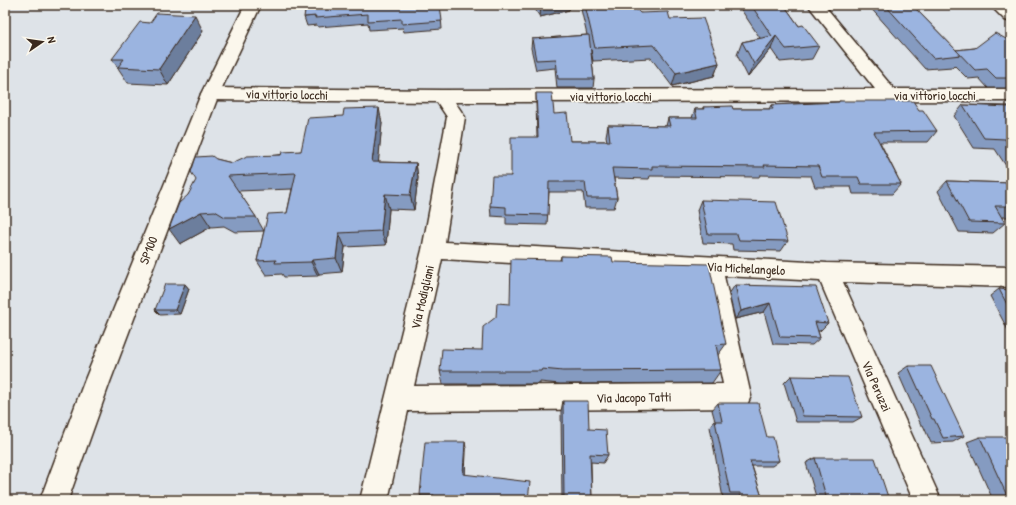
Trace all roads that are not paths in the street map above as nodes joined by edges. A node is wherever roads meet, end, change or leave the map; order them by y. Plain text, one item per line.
1 (253, 5) edge
2 (260, 5) edge
3 (816, 5) edge
4 (998, 5) edge
5 (1011, 17) edge
6 (210, 94) junction
7 (889, 95) junction
8 (1011, 95) edge
9 (442, 96) junction
10 (433, 250) junction
11 (711, 266) junction
12 (827, 272) junction
13 (1011, 277) edge
14 (398, 399) junction
15 (54, 500) edge
16 (374, 500) edge
17 (927, 500) edge

1 - 2 street
1 - 6 street, SP100 / SP100
3 - 7 street
4 - 5 street
6 - 9 street, via vittorio locchi
6 - 15 street, SP100 / SP100
7 - 8 street, via vittorio locchi
7 - 9 street, via vittorio locchi
9 - 10 street, Via Modigliani
10 - 11 street, Via Michelangelo
10 - 14 street, Via Modigliani
11 - 12 street, Via Michelangelo
11 - 14 street, Via Jacopo Tatti
12 - 13 street, Via Michelangelo
12 - 17 street, Via Peruzzi
14 - 16 street, Via Modigliani

